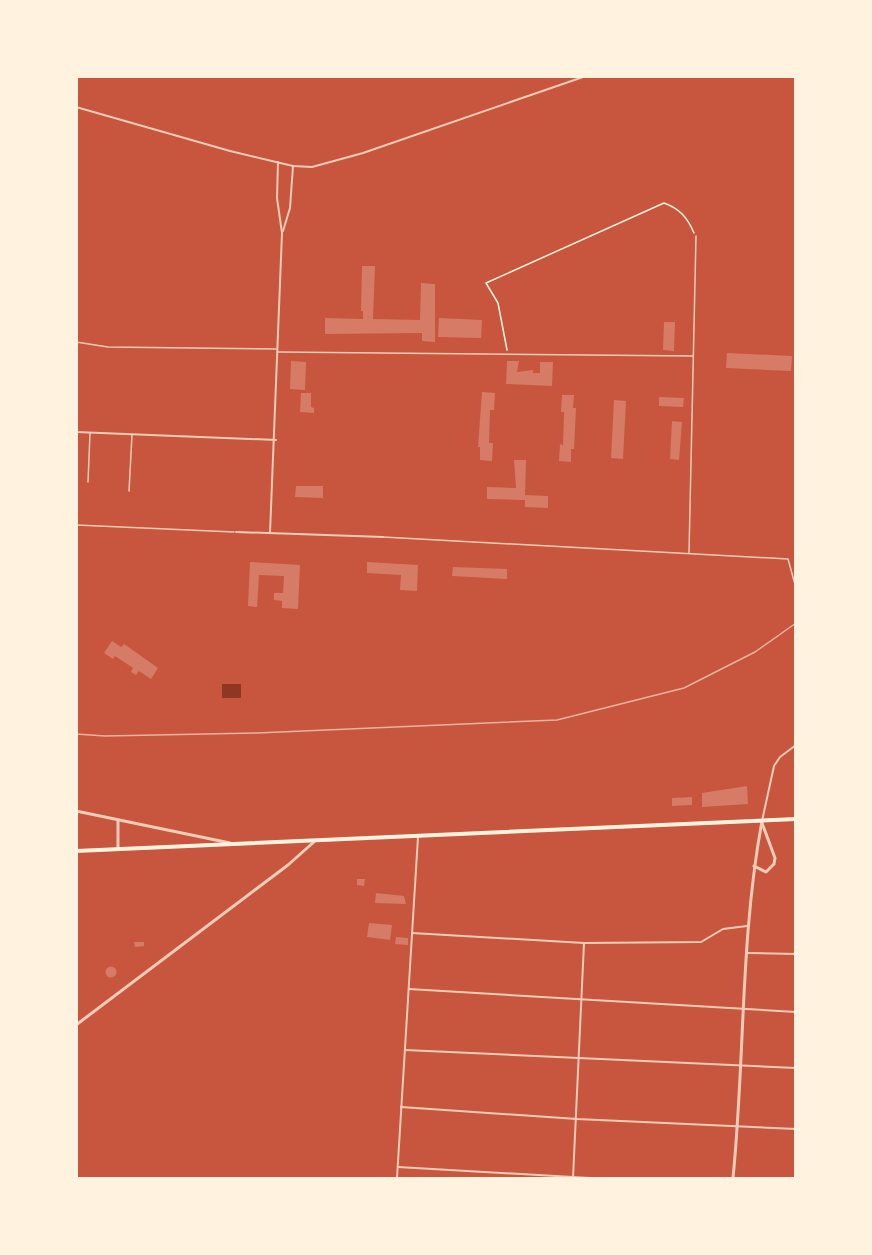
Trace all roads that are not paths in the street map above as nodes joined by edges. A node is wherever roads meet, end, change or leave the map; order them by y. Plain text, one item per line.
1 (586, 76) edge
2 (76, 106) edge
3 (278, 162) junction
4 (293, 166) junction
5 (282, 233) junction
6 (696, 236) road end
7 (76, 342) edge
8 (277, 351) junction
9 (693, 356) junction
10 (76, 432) edge
11 (91, 432) junction
12 (132, 434) junction
13 (276, 440) junction
14 (88, 482) dead end
15 (129, 491) dead end
16 (76, 525) edge
17 (236, 532) joint
18 (270, 533) junction
19 (384, 537) joint
20 (689, 553) junction
21 (795, 588) edge
22 (795, 745) edge
23 (76, 811) edge
24 (795, 819) edge
25 (118, 821) junction
26 (762, 821) junction
27 (418, 837) junction
28 (315, 841) junction
29 (232, 844) junction
30 (117, 849) junction
31 (76, 851) edge
32 (754, 866) junction
33 (747, 926) junction
34 (412, 933) junction
35 (584, 943) junction
36 (746, 952) junction
37 (795, 954) edge
38 (409, 989) junction
39 (581, 1000) junction
40 (742, 1010) junction
41 (795, 1012) edge
42 (76, 1025) edge
43 (405, 1050) junction
44 (578, 1059) junction
45 (741, 1066) junction
46 (795, 1068) edge
47 (401, 1107) junction
48 (577, 1119) junction
49 (739, 1125) junction
50 (795, 1129) edge
51 (398, 1167) junction
52 (573, 1178) edge
53 (397, 1179) edge
54 (590, 1179) edge
55 (733, 1179) edge

1 - 4 street
2 - 3 street
3 - 4 street
3 - 5 street
4 - 5 street
5 - 8 street
6 - 9 street
7 - 8 street
8 - 9 street
8 - 13 street
9 - 20 street
10 - 11 street
11 - 12 street
11 - 14 street
12 - 13 street
12 - 15 street
13 - 18 street
16 - 17 street
17 - 18 street
18 - 19 street
19 - 20 street
20 - 21 street
22 - 26 street
23 - 25 street
24 - 26 main road
25 - 29 street
25 - 30 street
26 - 27 main road
26 - 32 street
26 - 32 street
27 - 28 main road
27 - 34 street
28 - 29 main road
28 - 42 street
29 - 30 main road
30 - 31 main road
32 - 33 street
33 - 35 street
33 - 36 street
34 - 35 street
34 - 38 street
35 - 39 street
36 - 37 street
36 - 40 street
38 - 39 street
38 - 43 street
39 - 40 street
39 - 44 street
40 - 41 street
40 - 45 street
43 - 44 street
43 - 47 street
44 - 45 street
44 - 48 street
45 - 46 street
45 - 49 street
47 - 48 street
47 - 51 street
48 - 49 street
48 - 52 street
49 - 50 street
49 - 55 street
51 - 52 street
51 - 53 street
52 - 54 street

